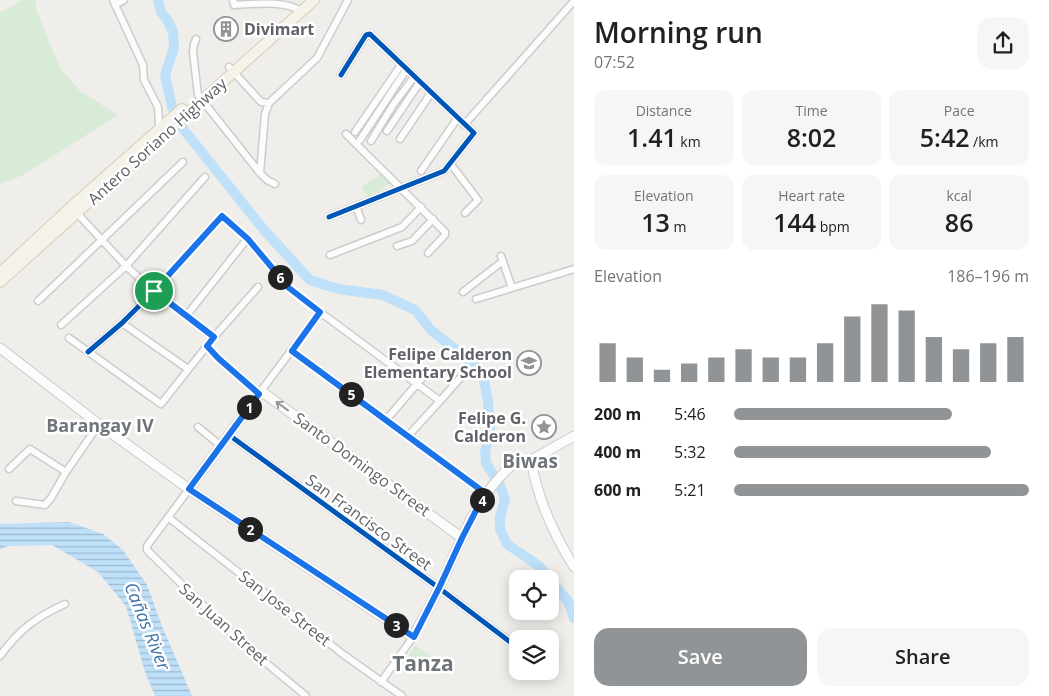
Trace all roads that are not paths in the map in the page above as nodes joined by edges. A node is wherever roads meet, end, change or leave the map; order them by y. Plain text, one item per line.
1 (124, 0) edge
2 (233, 0) edge
3 (314, 0) edge
4 (348, 0) edge
5 (574, 1) edge
6 (114, 2) edge
7 (301, 6) edge
8 (196, 38) dead end
9 (401, 65) junction
10 (231, 69) junction
11 (406, 70) junction
12 (341, 75) dead end
13 (414, 77) junction
14 (420, 82) junction
15 (431, 93) junction
16 (200, 97) junction
17 (269, 103) junction
18 (457, 119) junction
19 (464, 125) junction
20 (167, 127) junction
21 (387, 131) dead end
22 (355, 132) dead end
23 (346, 134) dead end
24 (400, 138) dead end
25 (360, 140) dead end
26 (371, 142) dead end
27 (183, 162) dead end
28 (450, 164) junction
29 (421, 171) dead end
30 (260, 173) junction
31 (205, 177) dead end
32 (274, 184) dead end
33 (402, 188) junction
34 (356, 206) junction
35 (421, 207) junction
36 (74, 210) junction
37 (464, 213) dead end
38 (329, 217) dead end
39 (433, 219) junction
40 (361, 220) dead end
41 (248, 239) junction
42 (102, 241) junction
43 (396, 246) dead end
44 (428, 253) dead end
45 (330, 255) dead end
46 (126, 266) junction
47 (574, 269) edge
48 (0, 273) edge
49 (0, 282) edge
50 (258, 287) dead end
51 (512, 288) junction
52 (154, 291) junction
53 (463, 292) dead end
54 (476, 299) dead end
55 (38, 301) dead end
56 (320, 312) junction
57 (187, 315) junction
58 (122, 323) junction
59 (62, 325) dead end
60 (214, 337) junction
61 (69, 338) dead end
62 (207, 346) junction
63 (0, 348) edge
64 (292, 351) junction
65 (88, 352) junction
66 (188, 369) junction
67 (428, 371) dead end
68 (461, 377) dead end
69 (417, 384) junction
70 (260, 392) junction
71 (440, 401) junction
72 (386, 420) junction
73 (99, 424) junction
74 (198, 427) dead end
75 (229, 435) junction
76 (408, 436) junction
77 (574, 436) edge
78 (221, 446) junction
79 (531, 461) junction
80 (9, 469) dead end
81 (66, 472) junction
82 (189, 489) junction
83 (488, 490) junction
84 (16, 501) dead end
85 (169, 518) junction
86 (462, 538) junction
87 (574, 567) edge
88 (439, 588) junction
89 (65, 604) dead end
90 (414, 637) junction
91 (509, 641) edge
92 (0, 656) edge
93 (381, 682) junction
94 (306, 696) edge
95 (402, 696) edge

1 - 6 street
2 - 7 street
3 - 7 main road, Antero Soriano Highway
4 - 17 street
5 - 19 street
6 - 20 street
7 - 10 main road, Antero Soriano Highway
8 - 16 street
9 - 11 street
9 - 12 street
9 - 22 street
10 - 16 main road, Antero Soriano Highway
10 - 17 street
11 - 13 street
11 - 25 street
13 - 14 street
13 - 26 street
14 - 15 street
14 - 21 street
15 - 18 street
15 - 24 street
16 - 20 main road, Antero Soriano Highway
16 - 30 street
17 - 30 street
18 - 19 street
18 - 29 street
19 - 28 street
20 - 36 main road, Antero Soriano Highway
23 - 33 street
27 - 42 street
28 - 33 street
28 - 37 street
30 - 32 street
31 - 46 street
33 - 34 street
33 - 35 street
34 - 38 street
34 - 40 street
35 - 39 street
35 - 45 street
36 - 42 street
36 - 48 main road, Antero Soriano Highway
36 - 49 main road, Antero Soriano Highway
39 - 43 street
39 - 44 street
41 - 52 street
41 - 56 street
41 - 57 street
42 - 46 street
42 - 55 street
46 - 52 street
46 - 59 street
47 - 51 street
50 - 60 street
51 - 53 street
51 - 54 street
52 - 57 street
52 - 58 street
56 - 64 street
56 - 69 street
57 - 60 street
58 - 65 street
58 - 66 street
60 - 62 street
61 - 65 street
62 - 66 street
62 - 70 street
63 - 73 main road
64 - 70 street
64 - 72 street
65 - 66 street
67 - 69 street
68 - 71 street
69 - 71 street
69 - 72 street
70 - 75 main road
86 -> 70 main road, Santo Domingo Street
71 - 76 street
72 - 76 street
73 - 81 street
73 - 82 main road
74 - 78 street
75 - 78 main road
75 - 88 street, San Francisco Street
76 - 83 street
77 - 79 main road
78 - 82 main road
79 - 83 main road
79 - 87 main road
80 - 81 street
81 - 84 street
82 - 85 street
82 - 90 main road
83 - 86 main road
85 - 93 street, San Jose Street
85 - 94 street, San Juan Street
86 - 88 main road
88 - 90 main road
88 - 91 street, San Francisco Street
89 - 92 street
90 - 93 street
93 - 95 street, San Jose Street

